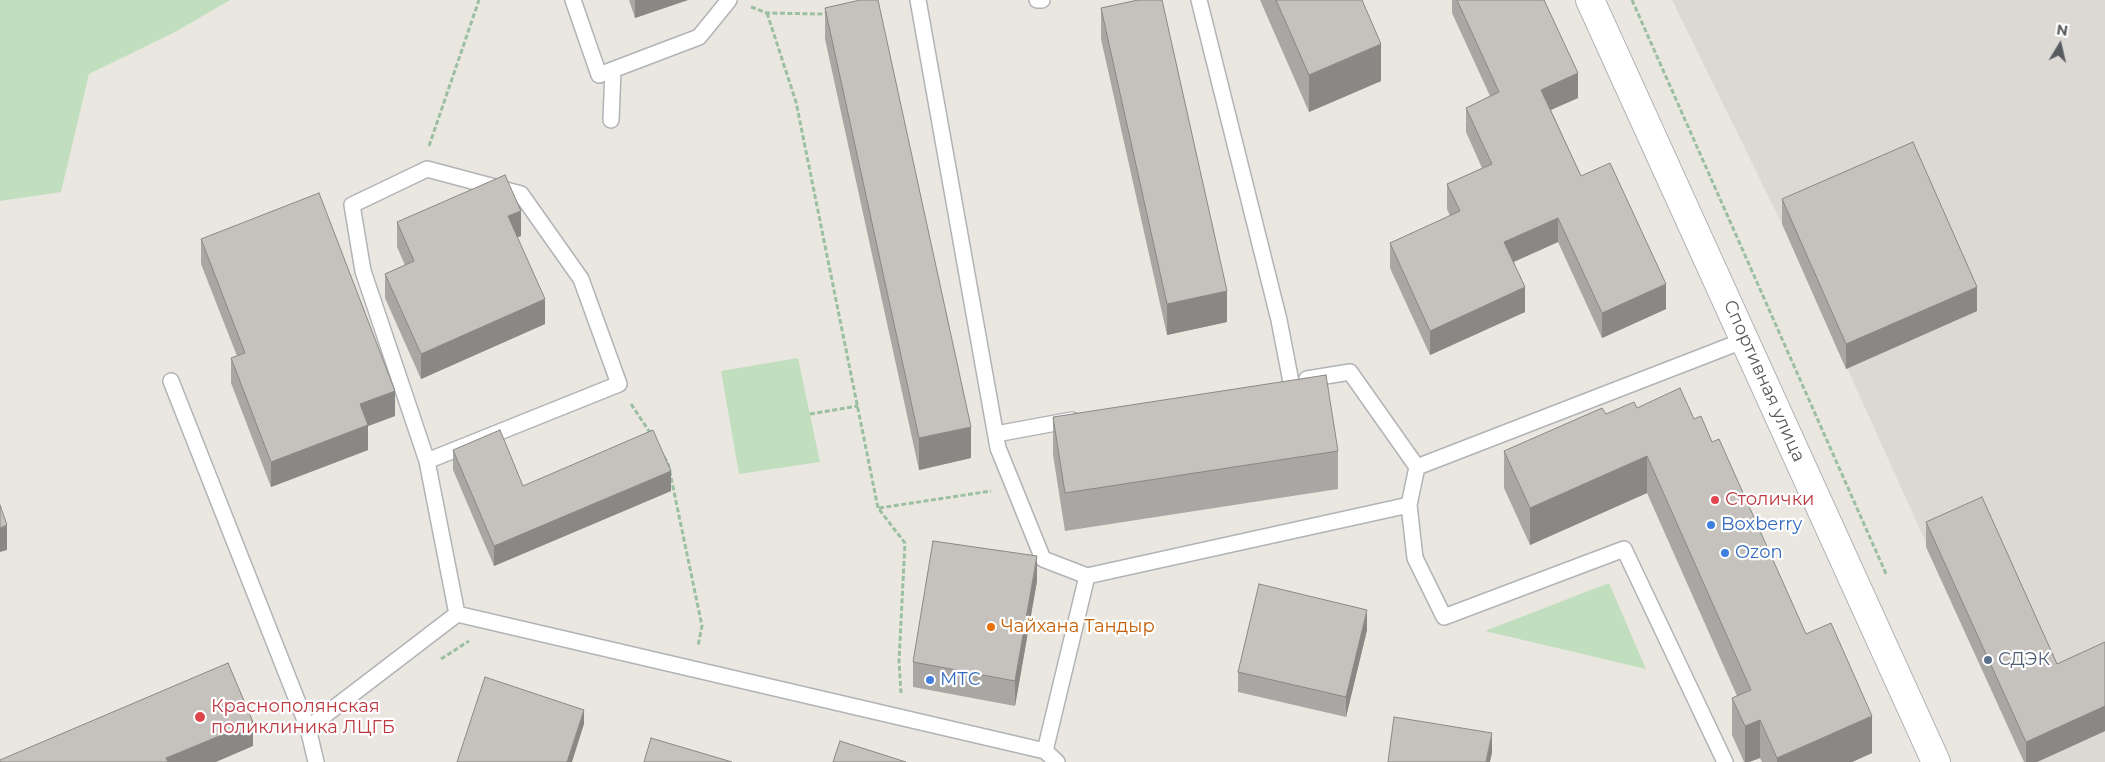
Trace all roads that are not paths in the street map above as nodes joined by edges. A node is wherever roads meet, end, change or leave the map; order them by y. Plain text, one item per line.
1 (573, 0) edge
2 (918, 0) edge
3 (1037, 0) edge
4 (1042, 0) edge
5 (1199, 0) edge
6 (1590, 0) edge
7 (736, 2) edge
8 (613, 70) junction
9 (611, 120) dead end
10 (1745, 340) junction
11 (171, 381) dead end
12 (1084, 418) edge
13 (996, 434) junction
14 (427, 461) junction
15 (1417, 467) junction
16 (1408, 505) junction
17 (1087, 576) junction
18 (457, 614) junction
19 (308, 728) junction
20 (1045, 751) junction
21 (316, 762) edge
22 (1057, 762) edge
23 (1725, 762) edge
24 (1935, 762) edge

1 - 8 lane
2 - 13 lane
3 - 4 lane
5 - 15 lane
6 - 10 street, Спортивная улица
7 - 8 lane
8 - 9 lane
10 - 15 lane
10 - 24 street, Спортивная улица
11 - 19 lane
12 - 13 lane
13 - 17 lane
14 - 14 lane
14 - 18 lane
15 - 16 lane
16 - 17 lane
16 - 23 lane
17 - 20 lane
18 - 19 lane
18 - 20 lane
19 - 21 lane
20 - 22 lane

